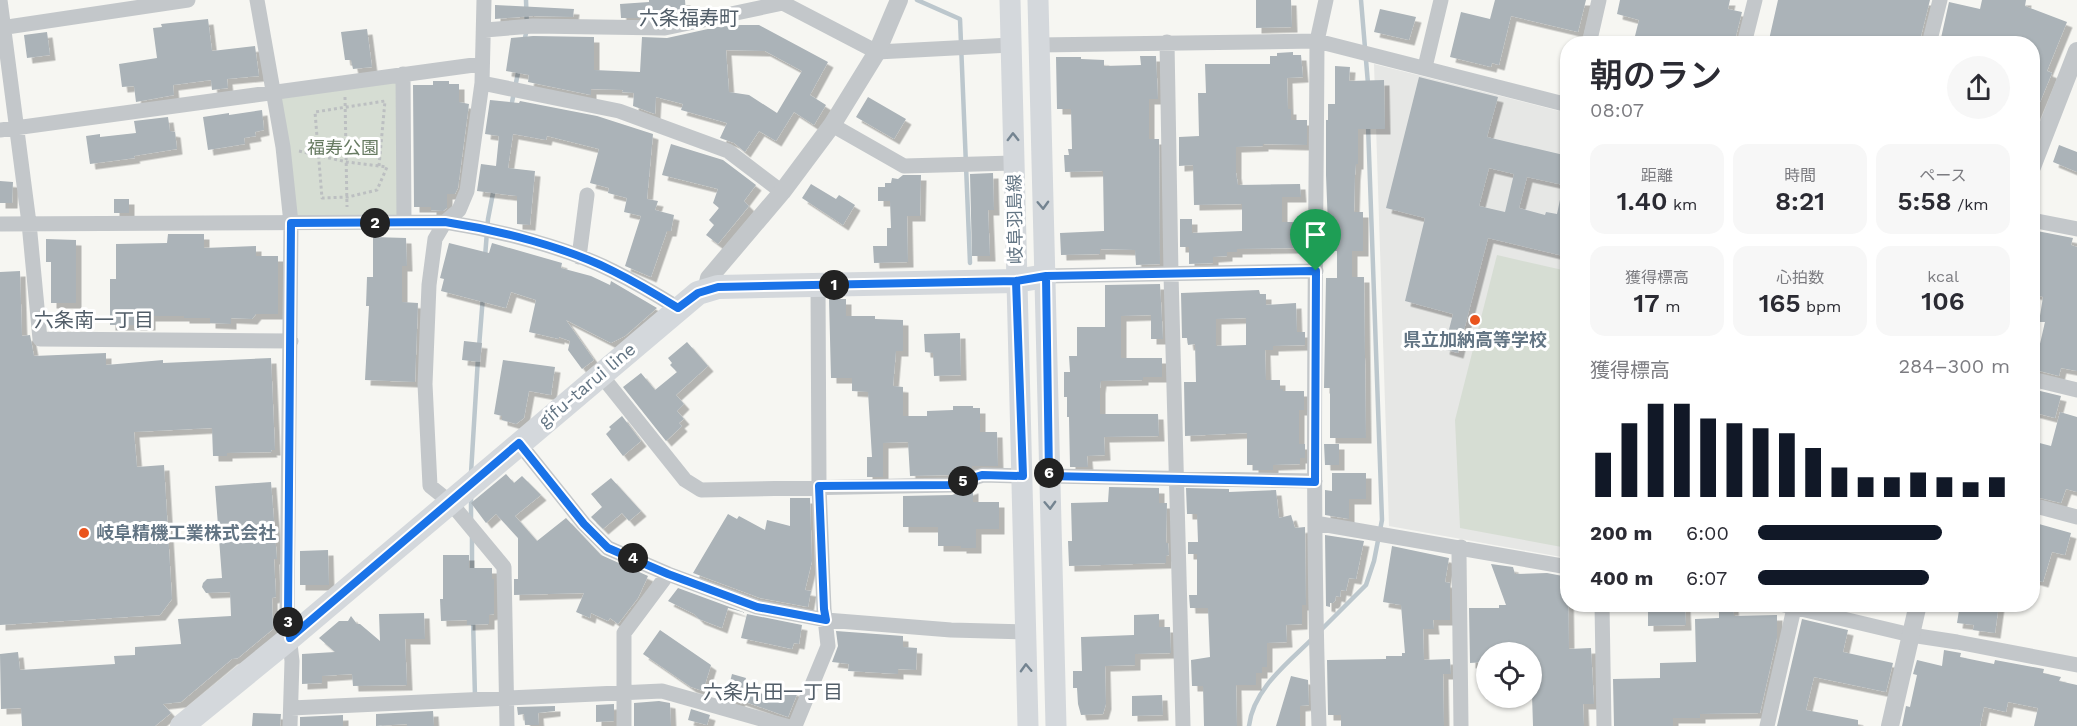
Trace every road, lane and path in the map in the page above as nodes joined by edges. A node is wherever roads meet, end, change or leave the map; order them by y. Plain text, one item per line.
1 (0, 0) edge
2 (188, 0) edge
3 (256, 0) edge
4 (484, 0) edge
5 (899, 0) edge
6 (1010, 0) edge
7 (1038, 0) edge
8 (1326, 0) edge
9 (1441, 0) edge
10 (1599, 0) edge
11 (1755, 0) edge
12 (1940, 0) edge
13 (752, 4) edge
14 (2, 28) edge
15 (485, 30) junction
16 (1591, 36) edge
17 (1746, 36) edge
18 (1931, 36) edge
19 (1317, 41) junction
20 (1167, 42) junction
21 (1011, 45) junction
22 (1038, 45) junction
23 (2077, 51) edge
24 (877, 52) junction
25 (481, 64) junction
26 (1425, 67) junction
27 (403, 74) junction
28 (343, 83) junction
29 (482, 83) junction
30 (2071, 85) edge
31 (274, 94) junction
32 (1560, 103) edge
33 (346, 107) junction
34 (832, 125) junction
35 (16, 128) junction
36 (0, 130) edge
37 (283, 147) junction
38 (2040, 150) edge
39 (347, 162) junction
40 (1014, 163) junction
41 (379, 166) junction
42 (387, 167) junction
43 (404, 188) junction
44 (782, 192) junction
45 (587, 195) dead end
46 (348, 197) junction
47 (404, 222) junction
48 (445, 222) junction
49 (2040, 222) edge
50 (29, 223) junction
51 (291, 223) junction
52 (345, 223) junction
53 (0, 224) edge
54 (2077, 229) edge
55 (579, 257) junction
56 (1316, 271) junction
57 (1171, 274) junction
58 (1046, 276) junction
59 (1016, 281) junction
60 (818, 285) junction
61 (706, 291) junction
62 (678, 308) junction
63 (291, 341) junction
64 (600, 375) junction
65 (2040, 380) edge
66 (2077, 390) edge
67 (519, 443) junction
68 (1023, 476) junction
69 (1049, 476) junction
70 (1177, 478) junction
71 (1315, 482) junction
72 (819, 486) junction
73 (450, 502) junction
74 (2040, 507) edge
75 (2077, 517) edge
76 (1315, 523) junction
77 (1461, 547) junction
78 (1560, 566) edge
79 (668, 574) junction
80 (1602, 612) edge
81 (1789, 612) edge
82 (1818, 612) edge
83 (1916, 612) edge
84 (826, 620) junction
85 (1025, 632) junction
86 (1911, 635) junction
87 (290, 638) junction
88 (2077, 665) edge
89 (623, 693) junction
90 (507, 698) junction
91 (291, 708) junction
92 (182, 726) edge
93 (290, 726) edge
94 (507, 726) edge
95 (624, 726) edge
96 (786, 726) edge
97 (795, 726) edge
98 (1028, 726) edge
99 (1056, 726) edge
100 (1183, 726) edge
101 (1319, 726) edge
102 (1461, 726) edge
103 (1604, 726) edge
104 (1767, 726) edge
105 (1890, 726) edge

1 - 14 street
2 - 14 street
3 - 31 street
4 - 15 street
5 - 24 street
6 - 21 main road, 岐阜羽島線
7 - 22 main road, 岐阜羽島線
8 - 19 street
9 - 26 street
10 - 16 street
11 - 17 street
12 - 18 street
13 - 15 street
13 - 24 street
14 - 35 street
15 - 25 street
19 - 20 street
19 - 26 street
19 - 56 street
20 - 22 street
20 - 57 street
21 - 24 street
40 -> 21 main road, 岐阜羽島線
22 -> 58 main road, 岐阜羽島線
23 - 30 street
24 - 34 street
25 - 27 street
25 - 29 street
26 - 32 street
27 - 28 street
27 - 43 street
28 - 31 street
28 - 33 path
29 - 44 street
29 - 48 street
30 - 38 street
31 - 35 street
31 - 37 street
33 - 39 path
33 - 41 path
33 - 46 path
34 - 40 street
34 - 44 street
35 - 36 street
35 - 50 street
37 - 39 path
37 - 51 street
39 - 41 path
39 - 46 path
40 - 59 main road, 岐阜羽島線
41 - 42 path
42 - 43 path
42 - 46 path
43 - 47 street
44 - 61 street
45 - 55 street
46 - 52 path
47 - 48 street
47 - 52 street
48 - 55 street
48 - 73 street
49 - 54 street
50 - 51 street
50 - 53 street
50 - 63 street
51 - 52 street
51 - 63 street
55 - 62 street
56 - 57 street
56 - 71 street
57 - 58 street
57 - 70 street
58 - 59 main road, gifu-tarui line
58 - 69 main road, 岐阜羽島線
59 - 60 main road, gifu-tarui line
59 - 68 main road, 岐阜羽島線
60 - 61 main road, gifu-tarui line
60 - 72 street
61 - 62 main road, gifu-tarui line
62 - 64 main road, gifu-tarui line
63 - 87 street
64 - 67 main road, gifu-tarui line
64 - 72 street
65 - 66 street
67 - 73 main road, gifu-tarui line
67 - 79 street
68 - 72 street
68 - 85 main road, 岐阜羽島線
69 - 70 street
69 -> 99 main road, 岐阜羽島線
70 - 71 street
70 - 100 street
71 - 76 street
72 - 84 street
73 - 87 main road, gifu-tarui line
73 - 90 street
74 - 75 street
76 - 77 street
76 - 101 street
77 - 78 street
77 - 102 street
79 - 84 street
79 - 89 street
80 - 103 street
81 - 104 street
82 - 86 street
83 - 86 street
84 - 85 street
84 - 97 street
98 -> 85 main road, 岐阜羽島線
86 - 88 street
86 - 105 street
87 - 91 street
87 - 92 main road, gifu-tarui line
89 - 90 street
89 - 95 street
89 - 96 street
90 - 91 street
90 - 94 street
91 - 93 street

